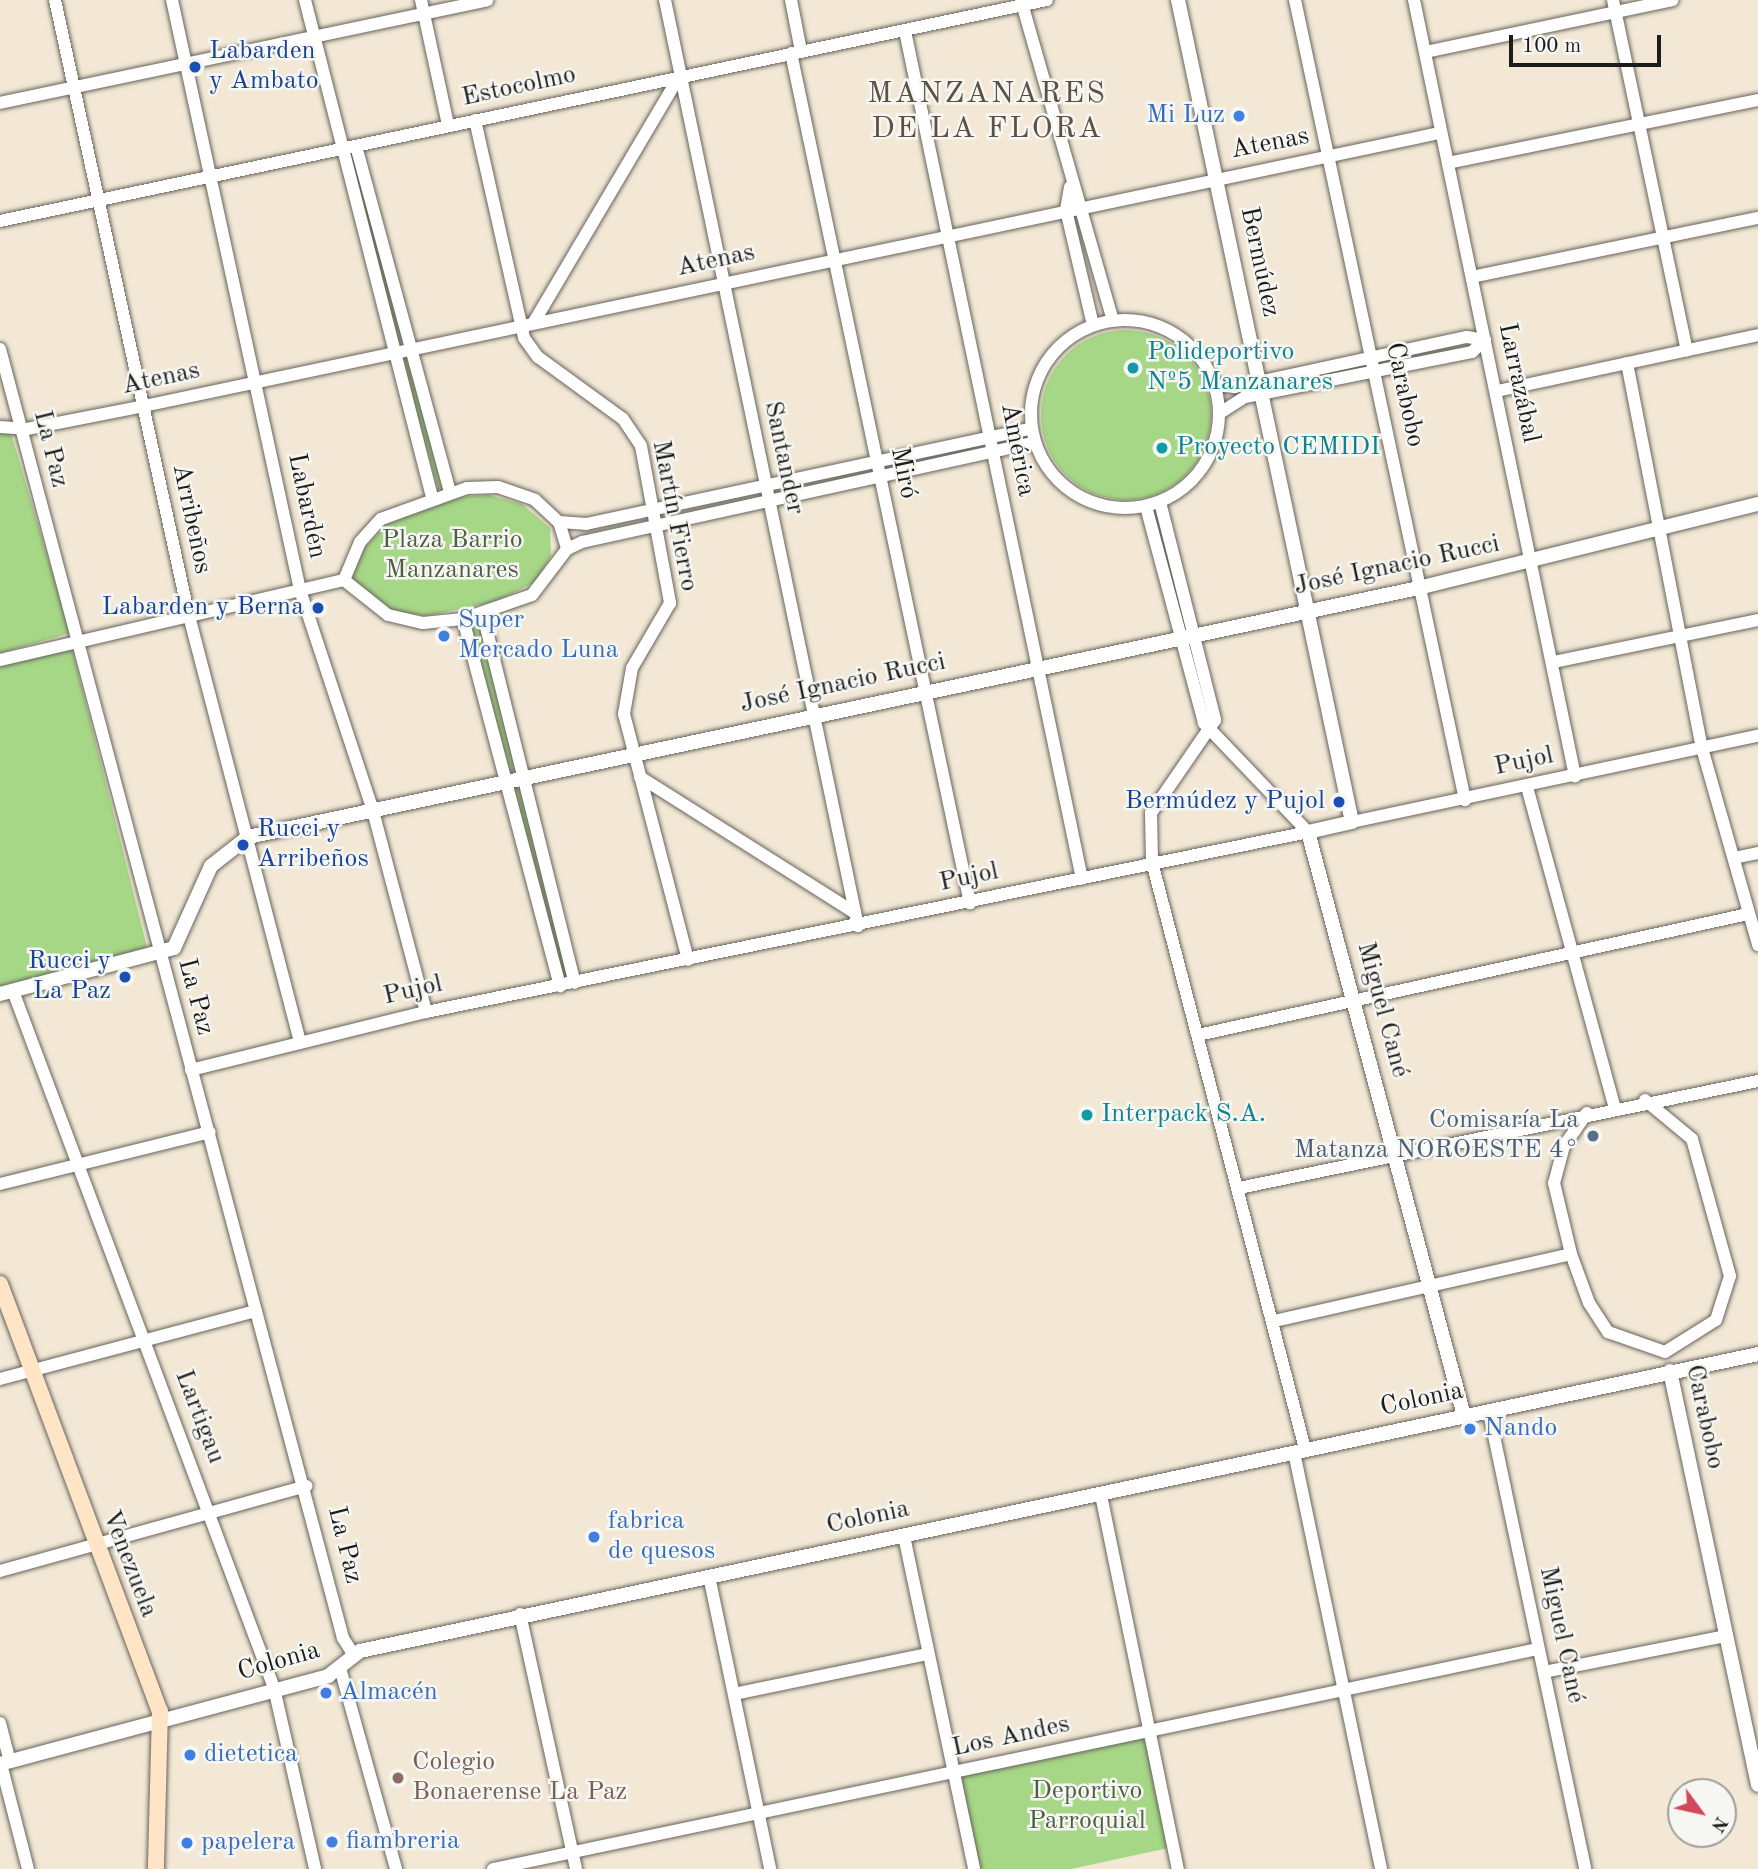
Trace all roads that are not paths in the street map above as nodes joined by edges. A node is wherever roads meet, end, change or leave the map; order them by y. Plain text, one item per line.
1 (55, 0) edge
2 (172, 0) edge
3 (305, 0) edge
4 (421, 0) edge
5 (487, 0) edge
6 (664, 0) edge
7 (791, 0) edge
8 (1047, 0) edge
9 (1178, 0) edge
10 (1295, 0) edge
11 (1414, 0) edge
12 (1673, 0) edge
13 (1022, 3) edge
14 (1614, 6) edge
15 (424, 14) junction
16 (905, 31) junction
17 (313, 38) junction
18 (796, 52) junction
19 (1426, 52) junction
20 (186, 64) junction
21 (680, 77) junction
22 (73, 87) junction
23 (1758, 100) edge
24 (0, 103) edge
25 (685, 108) junction
26 (665, 109) junction
27 (475, 120) junction
28 (1639, 124) junction
29 (448, 125) junction
30 (1440, 133) junction
31 (356, 146) junction
32 (338, 149) junction
33 (1327, 156) junction
34 (1448, 163) junction
35 (209, 176) junction
36 (1216, 178) junction
37 (1070, 187) junction
38 (100, 200) junction
39 (1083, 206) junction
40 (1066, 210) junction
41 (1758, 218) edge
42 (0, 221) edge
43 (950, 234) junction
44 (1663, 237) junction
45 (836, 260) junction
46 (1472, 277) junction
47 (720, 283) junction
48 (1113, 320) junction
49 (527, 323) junction
50 (1093, 325) junction
51 (1758, 335) edge
52 (1485, 340) junction
53 (411, 348) junction
54 (0, 349) edge
55 (1687, 350) junction
56 (394, 352) junction
57 (1371, 356) junction
58 (1627, 363) junction
59 (1374, 371) junction
60 (258, 381) junction
61 (1215, 385) junction
62 (1261, 387) junction
63 (1497, 391) junction
64 (145, 406) junction
65 (1220, 413) junction
66 (0, 427) edge
67 (1032, 428) junction
68 (21, 429) junction
69 (991, 437) junction
70 (1035, 442) junction
71 (994, 451) junction
72 (877, 461) junction
73 (880, 476) junction
74 (766, 484) junction
75 (450, 491) junction
76 (432, 497) junction
77 (769, 499) junction
78 (1160, 502) junction
79 (1758, 505) edge
80 (1146, 507) junction
81 (653, 509) junction
82 (559, 522) junction
83 (657, 524) junction
84 (1661, 527) junction
85 (567, 549) junction
86 (1532, 561) junction
87 (345, 580) junction
88 (1418, 588) junction
89 (300, 590) junction
90 (1308, 610) junction
91 (188, 612) junction
92 (483, 615) junction
93 (463, 619) junction
94 (1758, 620) edge
95 (1186, 637) junction
96 (1681, 637) junction
97 (75, 638) junction
98 (0, 660) edge
99 (1554, 662) junction
100 (1038, 667) junction
101 (926, 692) junction
102 (812, 717) junction
103 (1212, 733) junction
104 (1758, 736) edge
105 (1702, 748) junction
106 (633, 753) junction
107 (1575, 776) junction
108 (640, 777) junction
109 (524, 778) junction
110 (506, 781) junction
111 (1527, 787) junction
112 (1465, 800) junction
113 (373, 811) junction
114 (1352, 822) junction
115 (1308, 832) junction
116 (248, 837) junction
117 (1758, 853) edge
118 (1734, 858) junction
119 (1152, 862) junction
120 (1082, 879) junction
121 (970, 903) junction
122 (855, 913) junction
123 (1748, 914) junction
124 (858, 926) junction
125 (1758, 944) edge
126 (160, 954) junction
127 (1571, 954) junction
128 (688, 960) junction
129 (575, 983) junction
130 (560, 986) junction
131 (7, 992) edge
132 (1353, 999) junction
133 (426, 1012) junction
134 (1198, 1035) junction
135 (300, 1042) junction
136 (191, 1070) junction
137 (1758, 1081) edge
138 (1645, 1100) junction
139 (1614, 1106) junction
140 (1587, 1113) junction
141 (210, 1132) junction
142 (1396, 1154) junction
143 (79, 1164) junction
144 (0, 1184) edge
145 (1239, 1188) junction
146 (1571, 1254) junction
147 (0, 1284) edge
148 (1430, 1285) junction
149 (256, 1311) junction
150 (1274, 1321) junction
151 (145, 1339) junction
152 (1665, 1352) junction
153 (1758, 1354) edge
154 (32, 1370) junction
155 (1670, 1371) junction
156 (0, 1379) edge
157 (1489, 1412) junction
158 (1464, 1416) junction
159 (1299, 1451) junction
160 (306, 1486) junction
161 (1101, 1495) junction
162 (211, 1513) junction
163 (904, 1536) junction
164 (96, 1548) junction
165 (0, 1571) edge
166 (709, 1576) junction
167 (520, 1614) junction
168 (1725, 1636) junction
169 (1538, 1649) junction
170 (353, 1654) junction
171 (928, 1654) junction
172 (340, 1668) junction
173 (1544, 1672) junction
174 (274, 1688) junction
175 (1345, 1693) junction
176 (734, 1694) junction
177 (163, 1721) junction
178 (0, 1723) edge
179 (1151, 1730) junction
180 (4, 1764) edge
181 (953, 1772) junction
182 (1758, 1785) edge
183 (759, 1813) junction
184 (573, 1853) junction
185 (28, 1869) edge
186 (156, 1869) edge
187 (314, 1869) edge
188 (396, 1869) edge
189 (493, 1869) edge
190 (576, 1869) edge
191 (770, 1869) edge
192 (974, 1869) edge
193 (1178, 1869) edge
194 (1381, 1869) edge
195 (1585, 1869) edge

1 - 22 street, Arribeños
2 - 20 street, Labardén
3 - 17 street
4 - 15 street
5 - 15 street
6 - 21 street, Santander
7 - 18 street, Miró
8 - 13 street, Estocolmo
9 - 36 street, Bermúdez
10 - 33 street, Carabobo
11 - 19 street, Larrazábal
12 - 14 street
13 - 16 street, Estocolmo
13 - 37 street
14 - 19 street
14 - 28 street
15 - 17 street
15 - 29 street
16 - 18 street, Estocolmo
16 - 43 street, América
17 - 20 street
17 - 32 street
18 - 21 street, Estocolmo
18 - 45 street, Miró
19 - 30 street, Larrazábal
20 - 22 street
20 - 35 street, Labardén
21 - 25 street, Santander
21 - 26 street
21 - 27 street, Estocolmo
22 - 24 street
22 - 38 street, Arribeños
23 - 28 street
25 - 26 street
25 - 47 street, Santander
26 - 49 street
27 - 29 street, Estocolmo
27 - 49 street, Martín Fierro
28 - 34 street
28 - 44 street
29 - 31 street, Estocolmo
30 - 33 street, Atenas
30 - 34 street, Larrazábal
31 - 32 street, Estocolmo
31 - 53 street
32 - 35 street, Estocolmo
32 - 56 street
33 - 36 street, Atenas
33 - 57 street, Carabobo
34 - 46 street, Larrazábal
35 - 38 street, Estocolmo
35 - 60 street, Labardén
36 - 39 street, Atenas
36 - 62 street, Bermúdez
37 - 39 street
37 - 40 street
38 - 42 street, Estocolmo
38 - 64 street, Arribeños
39 - 40 street, Atenas
39 - 48 street
40 - 43 street, Atenas
40 - 50 street
41 - 44 street
43 - 45 street, Atenas
43 - 69 street, América
44 - 46 street
44 - 55 street
45 - 47 street, Atenas
45 - 72 street, Miró
46 - 52 street, Larrazábal
47 - 49 street, Atenas
47 - 74 street, Santander
48 - 50 street
48 - 61 street
49 - 53 street, Atenas
49 - 81 street, Martín Fierro
50 - 67 street
51 - 55 street
52 - 57 street
52 - 59 street
52 - 63 street, Larrazábal
53 - 56 street, Atenas
53 - 75 street
54 - 68 street, La Paz
55 - 58 street
56 - 60 street, Atenas
56 - 76 street
57 - 59 street, Carabobo
57 - 62 street
58 - 63 street
58 - 84 street
59 - 62 street
59 - 88 street, Carabobo
60 - 64 street, Atenas
60 - 89 street, Labardén
61 - 62 street
61 - 65 street
62 - 65 street
62 - 90 street, Bermúdez
63 - 86 street, Larrazábal
64 - 68 street, Atenas
64 - 91 street, Arribeños
65 - 78 street
66 - 68 street, Atenas
67 - 69 street
67 - 70 street
68 - 97 street, La Paz
69 - 71 street, América
69 - 72 street
70 - 71 street
70 - 80 street
71 - 73 street
71 - 100 street, América
72 - 73 street, Miró
72 - 74 street
73 - 77 street
73 - 101 street, Miró
74 - 77 street, Santander
74 - 81 street
75 - 76 street
75 - 82 street
76 - 87 street
77 - 83 street
77 - 102 street, Santander
78 - 80 street
78 - 95 street
79 - 84 street, José Ignacio Rucci
80 - 95 street
81 - 82 street
81 - 83 street, Martín Fierro
82 - 85 street
83 - 85 street
83 - 106 street, Martín Fierro
84 - 86 street, José Ignacio Rucci
84 - 96 street
85 - 92 street
86 - 88 street, José Ignacio Rucci
86 - 99 street, Larrazábal
87 - 89 street
87 - 93 street
88 - 90 street, José Ignacio Rucci
88 - 112 street, Carabobo
89 - 91 street
89 - 113 street, Labardén
90 - 95 street, José Ignacio Rucci
90 - 114 street, Bermúdez
91 - 97 street
91 - 116 street, Arribeños
92 - 93 street
92 - 109 street
93 - 110 street
94 - 96 street
95 - 100 street, José Ignacio Rucci
95 - 103 street
96 - 99 street
96 - 105 street
97 - 98 street
97 - 126 street, La Paz
99 - 107 street, Larrazábal
100 - 101 street, José Ignacio Rucci
100 - 120 street, América
101 - 102 street, José Ignacio Rucci
101 - 121 street, Miró
102 - 106 street, José Ignacio Rucci
102 - 122 street, Santander
103 - 115 street, Miguel Cané
103 - 119 street
104 - 105 street, Pujol
105 - 107 street, Pujol
105 - 118 street
106 - 108 street, Martín Fierro
106 - 109 street, José Ignacio Rucci
107 - 111 street, Pujol
108 - 122 street
108 - 128 street, Martín Fierro
109 - 110 street, José Ignacio Rucci
109 - 129 street
110 - 113 street, José Ignacio Rucci
110 - 130 street
111 - 112 street, Pujol
111 - 127 street
112 - 114 street, Pujol
113 - 116 street, José Ignacio Rucci
113 - 133 street, Labardén
114 - 115 street, Pujol
115 - 119 street, Pujol
115 - 132 street, Miguel Cané
116 - 126 street, José Ignacio Rucci
116 - 135 street, Arribeños
117 - 118 street
118 - 123 street
119 - 120 street, Pujol
119 - 134 street
120 - 121 street, Pujol
121 - 124 street, Pujol
122 - 124 street, Santander
123 - 125 street
123 - 127 street
124 - 128 street, Pujol
126 - 131 street, José Ignacio Rucci
126 - 136 street, La Paz
127 - 132 street
127 - 139 street
128 - 129 street, Pujol
129 - 130 street, Pujol
130 - 133 street, Pujol
131 - 143 street, Lartigau
132 - 134 street
132 - 142 street, Miguel Cané
133 - 135 street, Pujol
134 - 145 street
135 - 136 street, Pujol
136 - 141 street, La Paz
137 - 138 street
138 - 139 street
138 - 152 street
139 - 140 street
140 - 142 street
140 - 146 street, Carabobo
141 - 143 street
141 - 149 street, La Paz
142 - 145 street
142 - 148 street, Miguel Cané
143 - 144 street
143 - 151 street, Lartigau
145 - 150 street
146 - 148 street
146 - 152 street, Carabobo
147 - 154 main road, Venezuela
148 - 150 street
148 - 158 street, Miguel Cané
149 - 151 street
149 - 160 street, La Paz
150 - 159 street
151 - 154 street
151 - 162 street, Lartigau
152 - 155 street, Carabobo
153 - 155 street, Colonia
154 - 156 street
154 - 164 main road, Venezuela
155 - 157 street, Colonia
155 - 168 street, Carabobo
157 - 158 street, Colonia
157 - 169 street, Miguel Cané
158 - 159 street, Colonia
159 - 161 street, Colonia
159 - 175 street
160 - 162 street
160 - 170 street, La Paz
161 - 163 street, Colonia
161 - 179 street
162 - 164 street
162 - 174 street, Lartigau
163 - 166 street, Colonia
163 - 171 street
164 - 165 street
164 - 177 main road, Venezuela
166 - 167 street, Colonia
166 - 176 street
167 - 170 street, Colonia
167 - 184 street
168 - 173 street
168 - 182 street, Carabobo
169 - 173 street, Miguel Cané
169 - 175 street, Los Andes
170 - 172 street, Colonia
171 - 176 street
171 - 181 street
172 - 174 street, Colonia
172 - 188 street
173 - 195 street, Miguel Cané
174 - 177 street, Colonia
174 - 187 street, Lartigau
175 - 179 street, Los Andes
175 - 194 street
176 - 183 street
177 - 180 street, Colonia
177 - 186 main road, Venezuela
178 - 180 street
179 - 181 street, Los Andes
179 - 193 street
180 - 185 street
181 - 183 street, Los Andes
181 - 192 street
183 - 184 street, Los Andes
183 - 191 street
184 - 189 street, Los Andes
184 - 190 street

